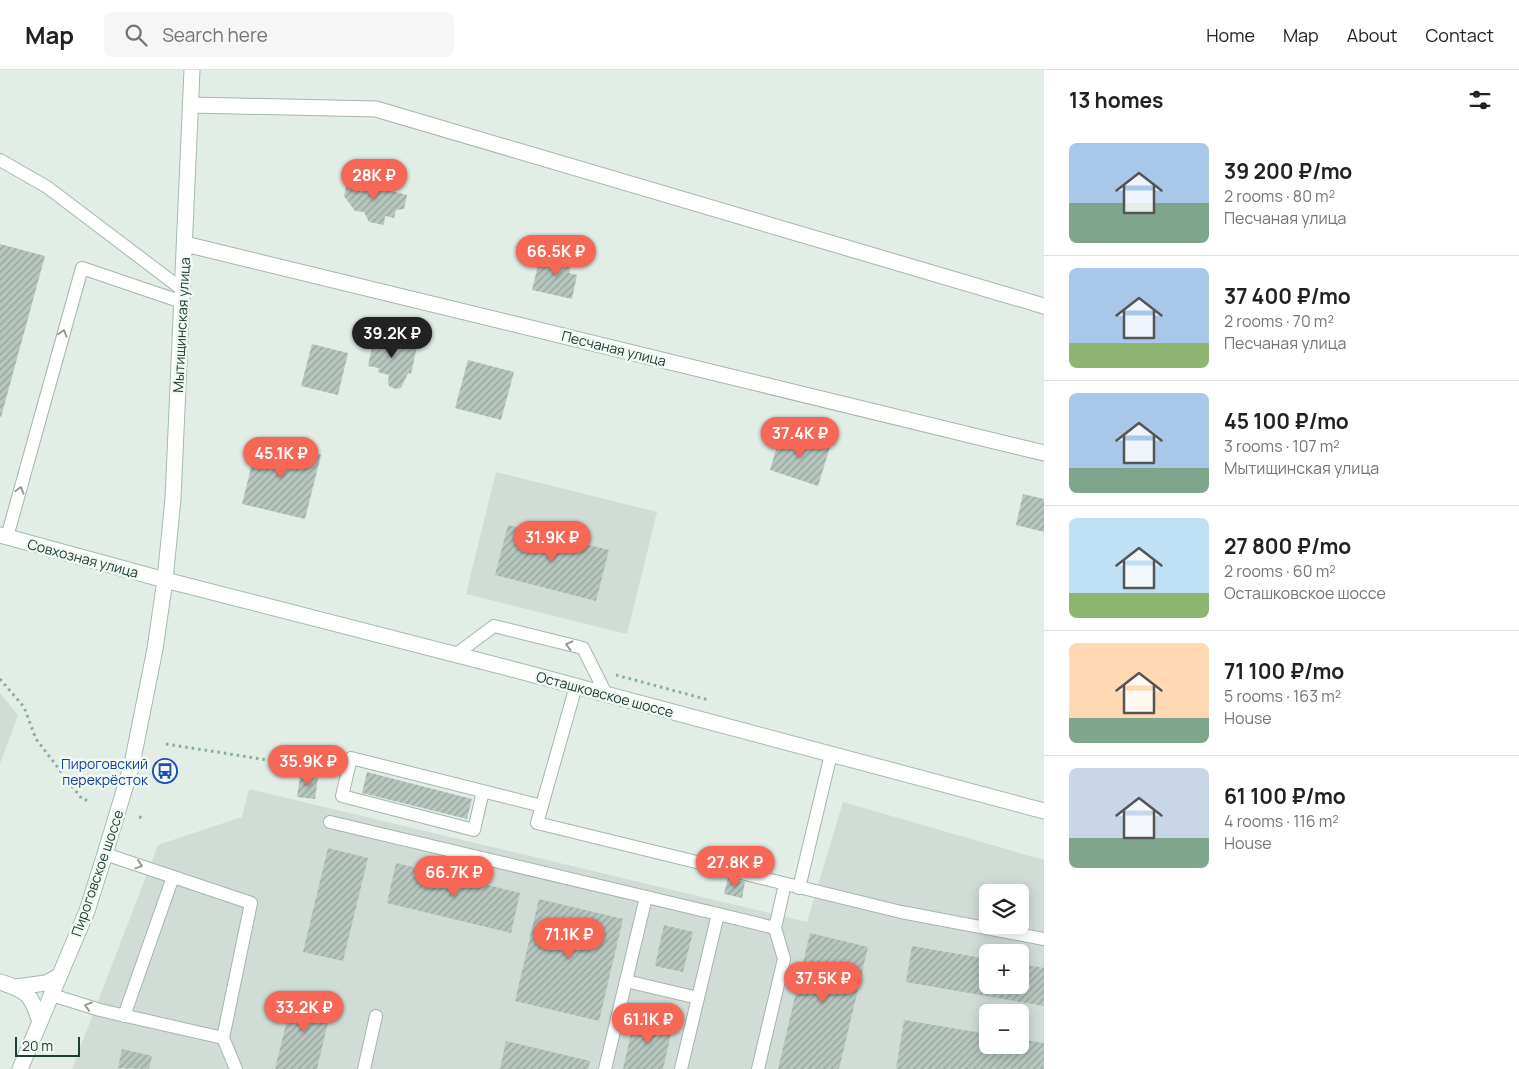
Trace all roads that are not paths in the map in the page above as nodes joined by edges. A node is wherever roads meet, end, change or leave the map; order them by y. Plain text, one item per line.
1 (191, 71) edge
2 (191, 105) junction
3 (0, 160) edge
4 (185, 244) junction
5 (183, 296) junction
6 (1044, 306) edge
7 (1044, 453) edge
8 (3, 536) edge
9 (165, 580) junction
10 (455, 655) junction
11 (576, 686) junction
12 (606, 694) junction
13 (831, 754) junction
14 (484, 791) junction
15 (542, 806) junction
16 (1044, 811) edge
17 (330, 822) dead end
18 (106, 854) junction
19 (173, 877) junction
20 (786, 884) junction
21 (799, 888) junction
22 (646, 897) junction
23 (718, 914) junction
24 (775, 928) junction
25 (1044, 939) edge
26 (59, 976) junction
27 (626, 981) junction
28 (7, 984) edge
29 (52, 995) junction
30 (698, 998) junction
31 (124, 1016) junction
32 (376, 1016) dead end
33 (40, 1022) junction
34 (223, 1038) junction
35 (20, 1069) edge
36 (236, 1069) edge
37 (364, 1069) edge
38 (605, 1069) edge
39 (682, 1069) edge
40 (758, 1069) edge

1 - 2 street, Мытищинская улица
2 - 4 street, Мытищинская улица
2 - 6 street
3 - 5 lane
4 - 5 street, Мытищинская улица
4 - 7 street, Песчаная улица
8 -> 5 lane
5 - 9 street, Мытищинская улица
8 - 9 street, Совхозная улица
9 - 10 street, Осташковское шоссе
9 - 18 street, Пироговское шоссе
10 - 11 street, Осташковское шоссе
12 -> 10 lane
11 - 12 street, Осташковское шоссе
11 - 15 lane
12 - 13 street, Осташковское шоссе
13 - 16 street, Осташковское шоссе
13 - 21 lane
14 - 14 lane
14 - 15 lane
15 - 20 lane
17 - 22 lane
18 -> 19 lane
18 - 26 street, Пироговское шоссе
19 - 31 lane
19 - 34 lane
20 - 21 lane
20 - 24 lane
21 - 25 lane
22 - 23 lane
22 - 27 lane
23 - 24 lane
23 - 30 lane
24 - 40 lane
26 - 28 street
26 - 29 street, Пироговское шоссе
27 - 30 lane
27 - 38 lane
28 - 33 street
31 -> 29 lane
29 - 33 street, Пироговское шоссе
30 - 39 lane
31 - 34 lane
32 - 37 lane
33 - 35 street, Пироговское шоссе
34 - 36 lane

